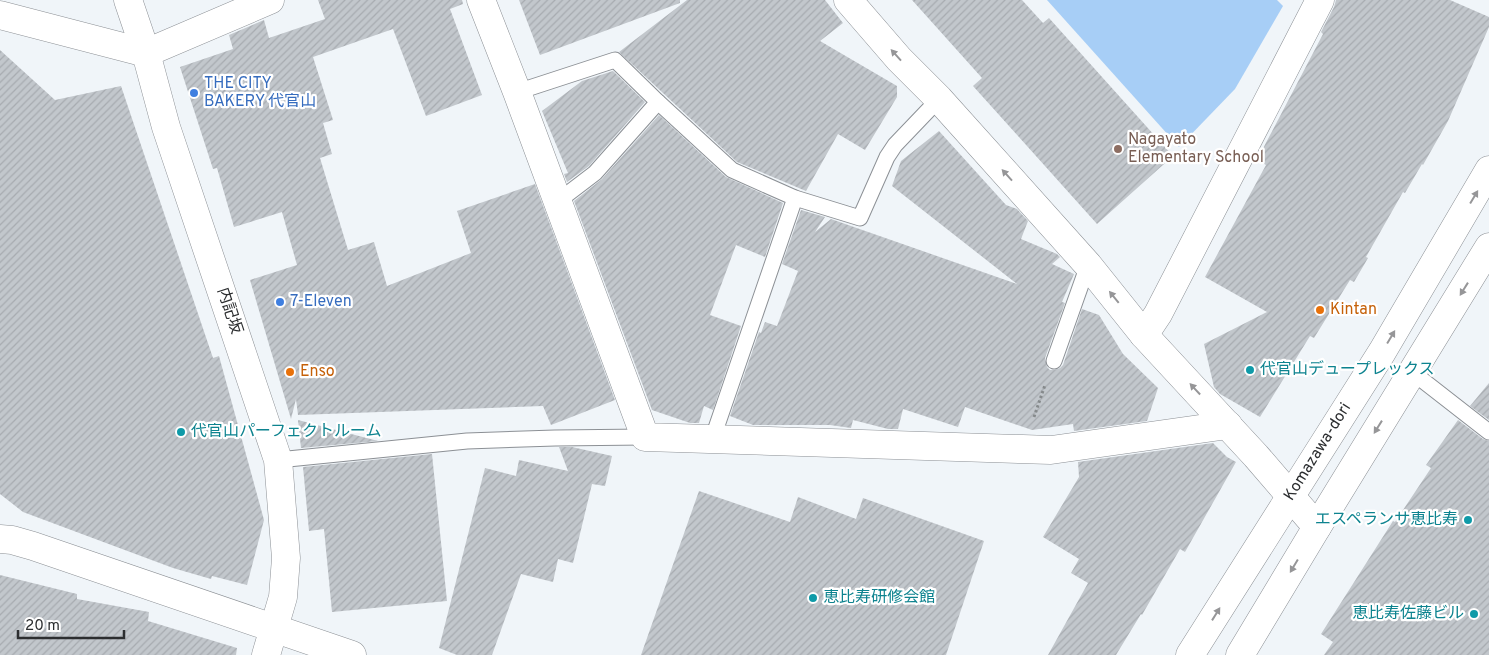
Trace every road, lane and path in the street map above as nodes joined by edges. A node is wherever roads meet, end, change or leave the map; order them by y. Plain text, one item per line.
1 (128, 0) edge
2 (270, 0) edge
3 (481, 0) edge
4 (848, 0) edge
5 (1320, 0) edge
6 (0, 15) edge
7 (146, 53) junction
8 (517, 92) junction
9 (939, 99) junction
10 (658, 102) junction
11 (1489, 170) edge
12 (794, 198) junction
13 (557, 202) junction
14 (1489, 247) edge
15 (1088, 266) junction
16 (1144, 335) junction
17 (1054, 361) joint
18 (1412, 372) junction
19 (1228, 425) junction
20 (1489, 432) edge
21 (645, 437) junction
22 (712, 440) junction
23 (1022, 449) junction
24 (278, 460) junction
25 (1290, 496) junction
26 (1317, 527) junction
27 (0, 539) edge
28 (274, 629) junction
29 (266, 655) edge
30 (352, 655) edge
31 (1190, 655) edge
32 (1240, 655) edge

1 - 7 street, 内記坂
2 - 7 street
3 - 8 street
9 -> 4 street
5 - 16 street
6 - 7 street
7 - 24 street, 内記坂
8 - 10 lane
8 - 13 street
9 - 12 lane
15 -> 9 street
10 - 12 lane
10 - 13 lane
25 -> 11 street, Komazawa-dori
12 - 22 lane
13 - 21 street
14 -> 18 street
16 -> 15 street
15 - 17 lane
19 -> 16 street
17 - 23 path
18 - 20 lane
18 -> 26 street
19 - 23 street
19 - 25 street
21 - 22 street
21 - 24 lane
22 - 23 street
24 - 28 street, 内記坂
25 - 26 street
31 -> 25 street, Komazawa-dori
26 -> 32 street
27 - 28 street
28 - 29 street, 内記坂
28 - 30 street

